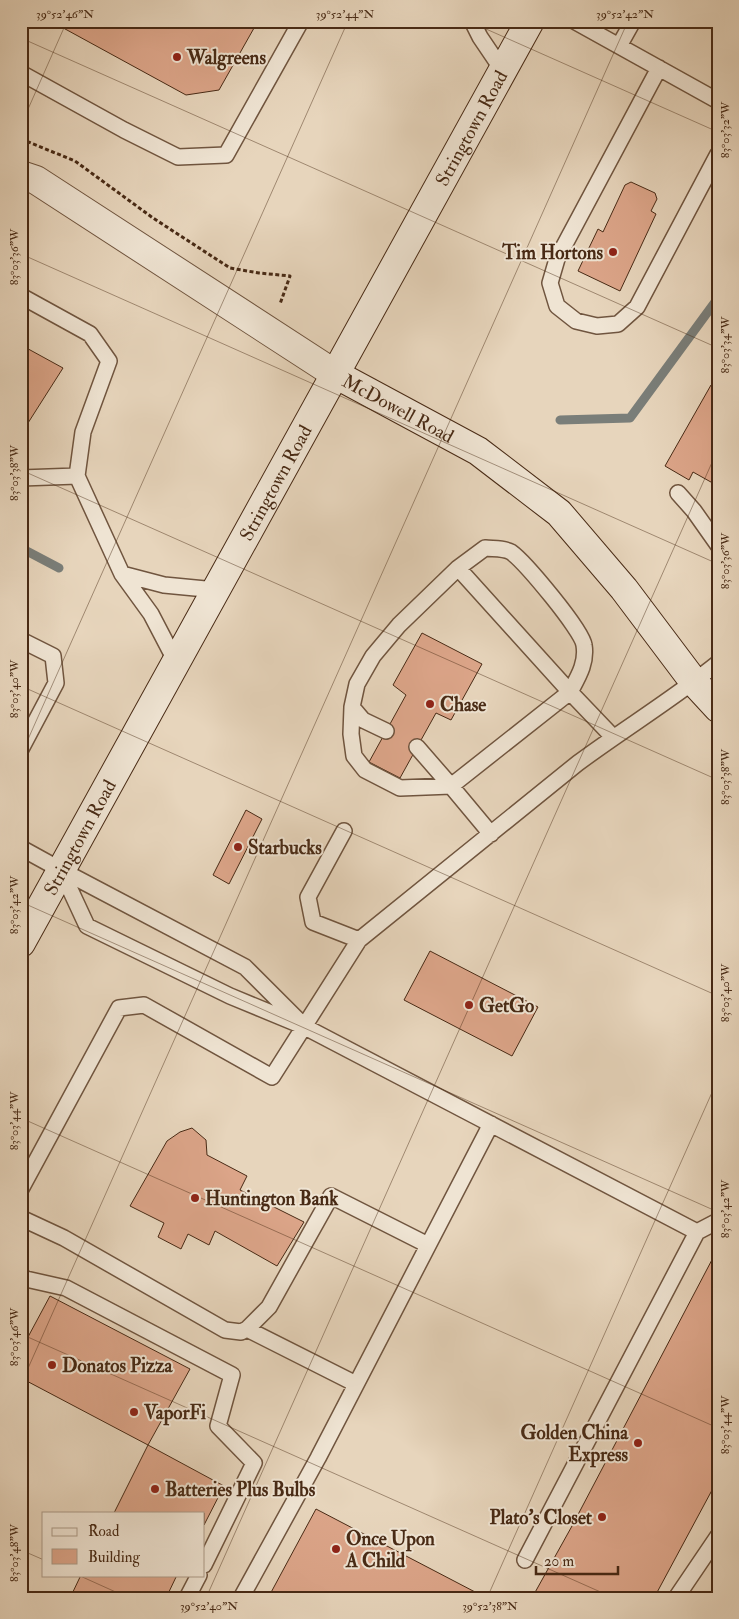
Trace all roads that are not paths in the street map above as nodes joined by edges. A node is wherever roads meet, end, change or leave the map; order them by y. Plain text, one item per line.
1 (301, 21) edge
2 (472, 21) edge
3 (530, 21) edge
4 (574, 21) edge
5 (633, 21) edge
6 (619, 46) junction
7 (659, 68) junction
8 (503, 71) junction
9 (21, 73) edge
10 (718, 100) edge
11 (718, 154) edge
12 (21, 175) edge
13 (21, 296) edge
14 (335, 374) junction
15 (76, 476) junction
16 (21, 478) edge
17 (678, 493) dead end
18 (718, 546) edge
19 (458, 568) junction
20 (122, 574) junction
21 (216, 590) junction
22 (21, 640) edge
23 (176, 662) junction
24 (718, 663) edge
25 (694, 682) junction
26 (570, 692) junction
27 (352, 707) junction
28 (718, 708) edge
29 (386, 731) dead end
30 (613, 737) junction
31 (417, 748) dead end
32 (21, 749) edge
33 (451, 786) junction
34 (344, 832) dead end
35 (491, 834) junction
36 (21, 848) edge
37 (61, 870) junction
38 (360, 940) junction
39 (21, 944) edge
40 (305, 1027) junction
41 (491, 1124) junction
42 (21, 1189) edge
43 (21, 1218) edge
44 (718, 1221) edge
45 (697, 1232) junction
46 (428, 1245) junction
47 (21, 1276) edge
48 (248, 1328) junction
49 (356, 1384) junction
50 (718, 1536) edge
51 (525, 1560) dead end
52 (205, 1563) edge
53 (199, 1576) edge
54 (188, 1598) edge
55 (241, 1598) edge
56 (676, 1598) edge

1 - 9 lane
2 - 8 lane
3 - 8 main road, Stringtown Road
4 - 6 lane
5 - 6 lane
6 - 7 lane
7 - 10 lane
7 - 11 lane
8 - 14 main road, Stringtown Road
12 - 14 main road, McDowell Road
13 - 15 lane
14 - 21 main road, Stringtown Road
14 - 25 main road, McDowell Road
15 - 16 lane
15 - 20 lane
17 - 18 lane
19 - 26 lane
19 - 26 lane
19 - 27 lane
20 - 21 lane
20 - 23 lane
21 - 23 main road, Stringtown Road
22 - 32 lane
23 - 37 main road, Stringtown Road
24 - 25 lane
25 - 28 main road, McDowell Road
25 - 30 lane
26 - 30 lane
26 - 33 lane
27 - 29 lane
27 - 33 lane
30 - 35 lane
31 - 33 lane
33 - 35 lane
34 - 38 lane
35 - 38 lane
36 - 37 lane
37 - 39 main road, Stringtown Road
37 - 40 lane
37 - 40 lane
38 - 40 lane
40 - 41 lane
40 - 42 lane
41 - 45 lane
41 - 46 lane
43 - 48 lane
44 - 45 lane
45 - 51 lane
46 - 48 lane
46 - 49 lane
47 - 52 lane
48 - 49 lane
49 - 55 lane
50 - 56 lane
53 - 54 lane

